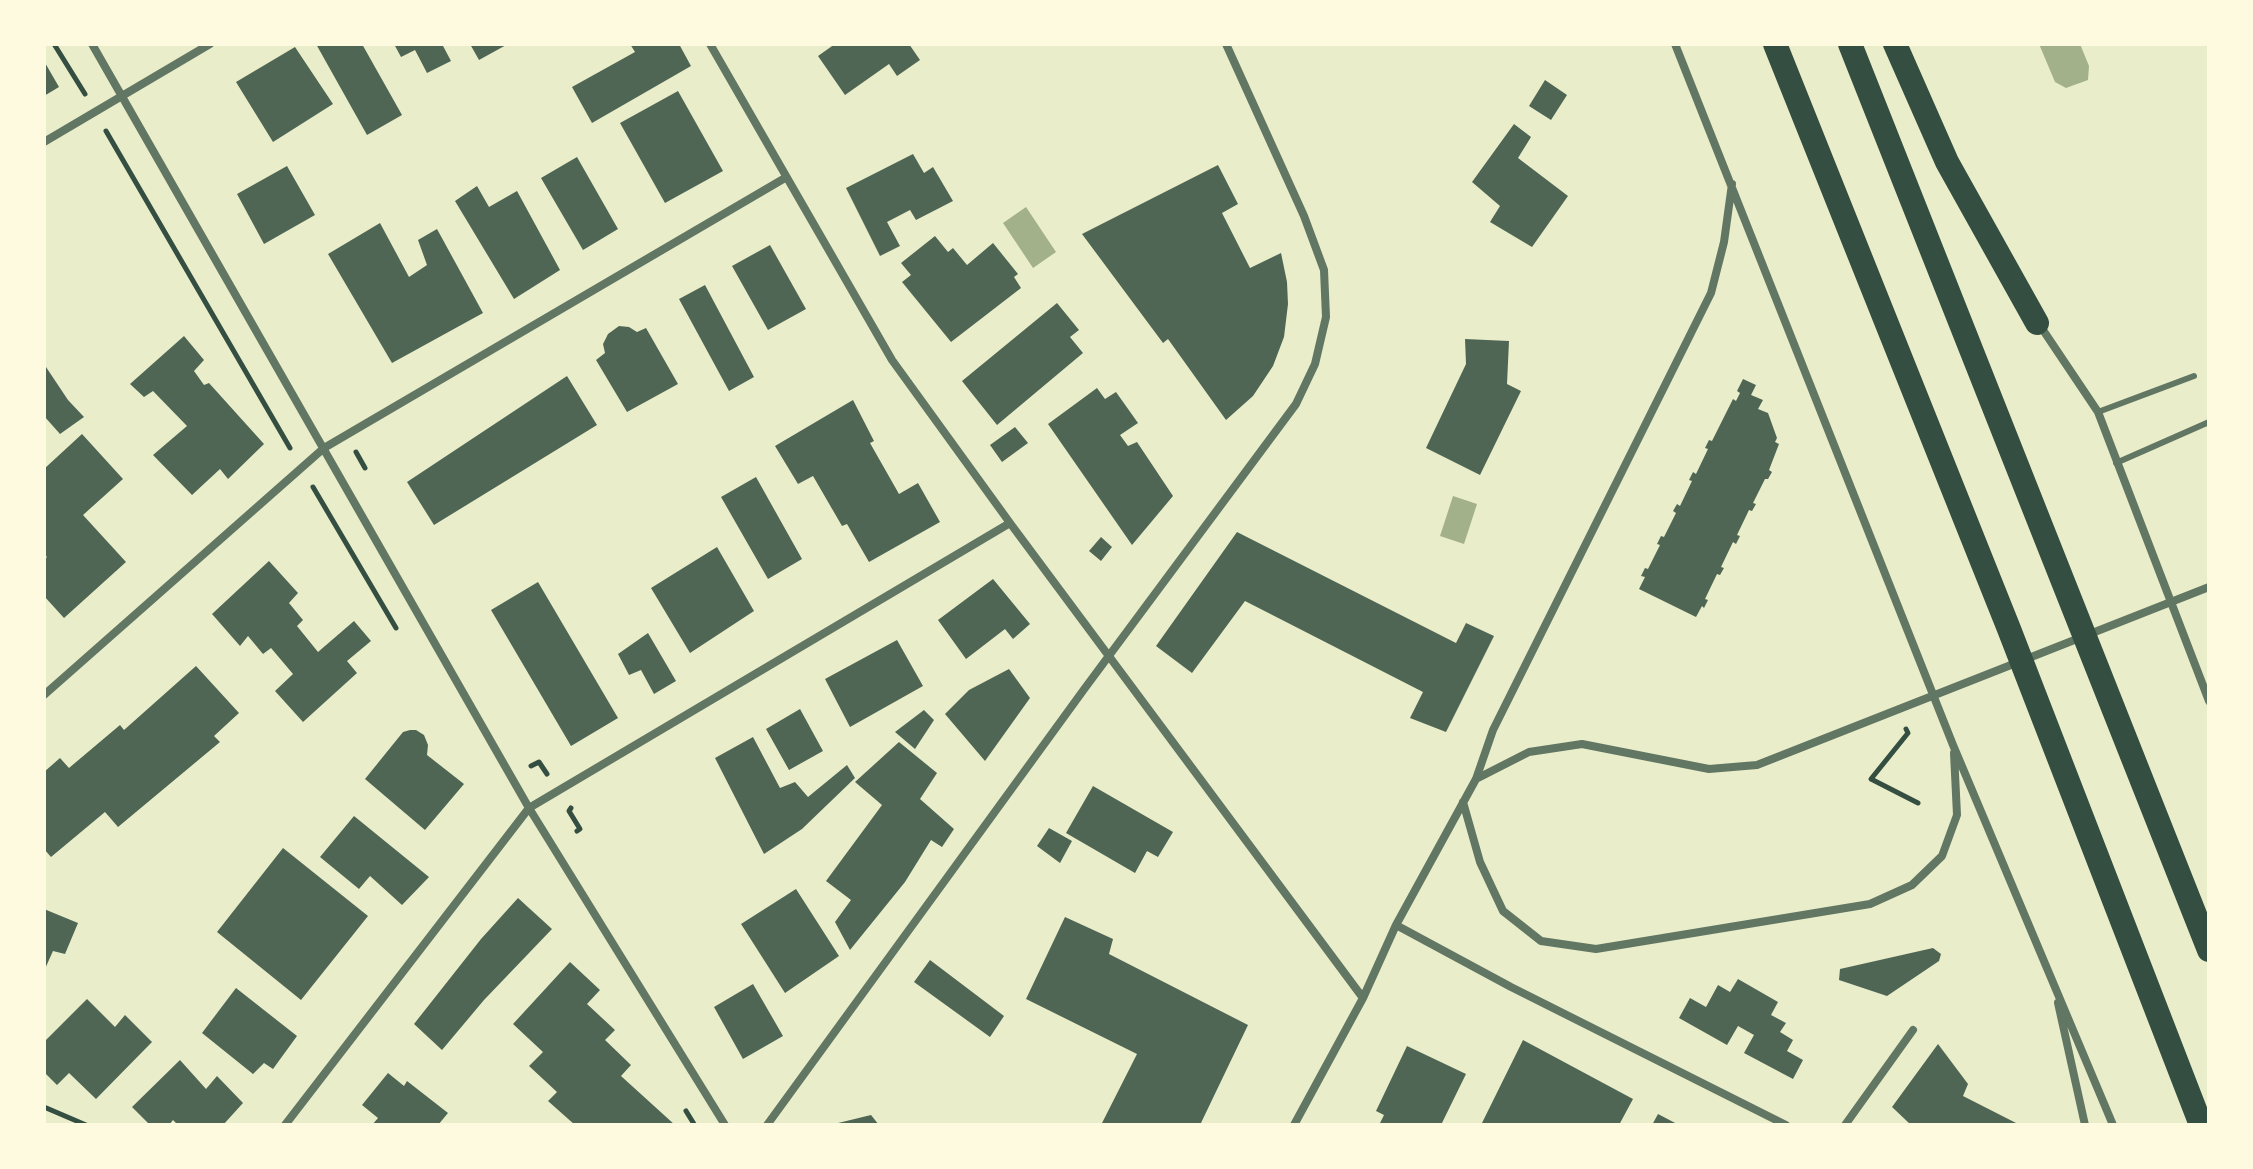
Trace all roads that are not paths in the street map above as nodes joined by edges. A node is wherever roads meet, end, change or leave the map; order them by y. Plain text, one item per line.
1 (92, 44) edge
2 (210, 44) edge
3 (710, 44) edge
4 (1226, 44) edge
5 (1675, 44) edge
6 (1775, 44) edge
7 (1850, 44) edge
8 (1895, 44) edge
9 (122, 96) junction
10 (44, 142) edge
11 (785, 178) junction
12 (1732, 183) junction
13 (2037, 323) joint
14 (2194, 376) dead end
15 (2098, 412) junction
16 (2209, 422) edge
17 (324, 448) junction
18 (2116, 463) junction
19 (1010, 523) junction
20 (2207, 587) edge
21 (1110, 655) junction
22 (44, 695) edge
23 (2209, 701) edge
24 (1953, 745) junction
25 (1476, 779) junction
26 (1463, 801) junction
27 (529, 808) junction
28 (1396, 925) junction
29 (2209, 950) edge
30 (2053, 983) junction
31 (1363, 998) junction
32 (1913, 1030) dead end
33 (285, 1125) edge
34 (725, 1125) edge
35 (767, 1125) edge
36 (1294, 1125) edge
37 (1786, 1125) edge
38 (1845, 1125) edge
39 (2085, 1125) edge
40 (2113, 1125) edge
41 (2201, 1125) edge

1 - 9 street
2 - 9 street
3 - 11 street
4 - 21 street
5 - 12 street
6 - 41 highway
7 - 29 highway
8 - 13 highway
9 - 10 street
9 - 17 street
11 - 17 street
11 - 19 street
12 - 24 street
12 - 25 street
13 - 15 street
14 - 15 lane
15 - 18 street
16 - 18 lane
17 - 22 street
17 - 27 street
18 - 23 street
19 - 21 street
19 - 27 street
20 - 25 street
21 - 31 street
21 - 35 street
24 - 26 street
24 - 30 street
25 - 26 street
26 - 28 street
27 - 33 street
27 - 34 street
28 - 31 street
28 - 37 street
30 - 39 street
30 - 40 street
31 - 36 street
32 - 38 street

